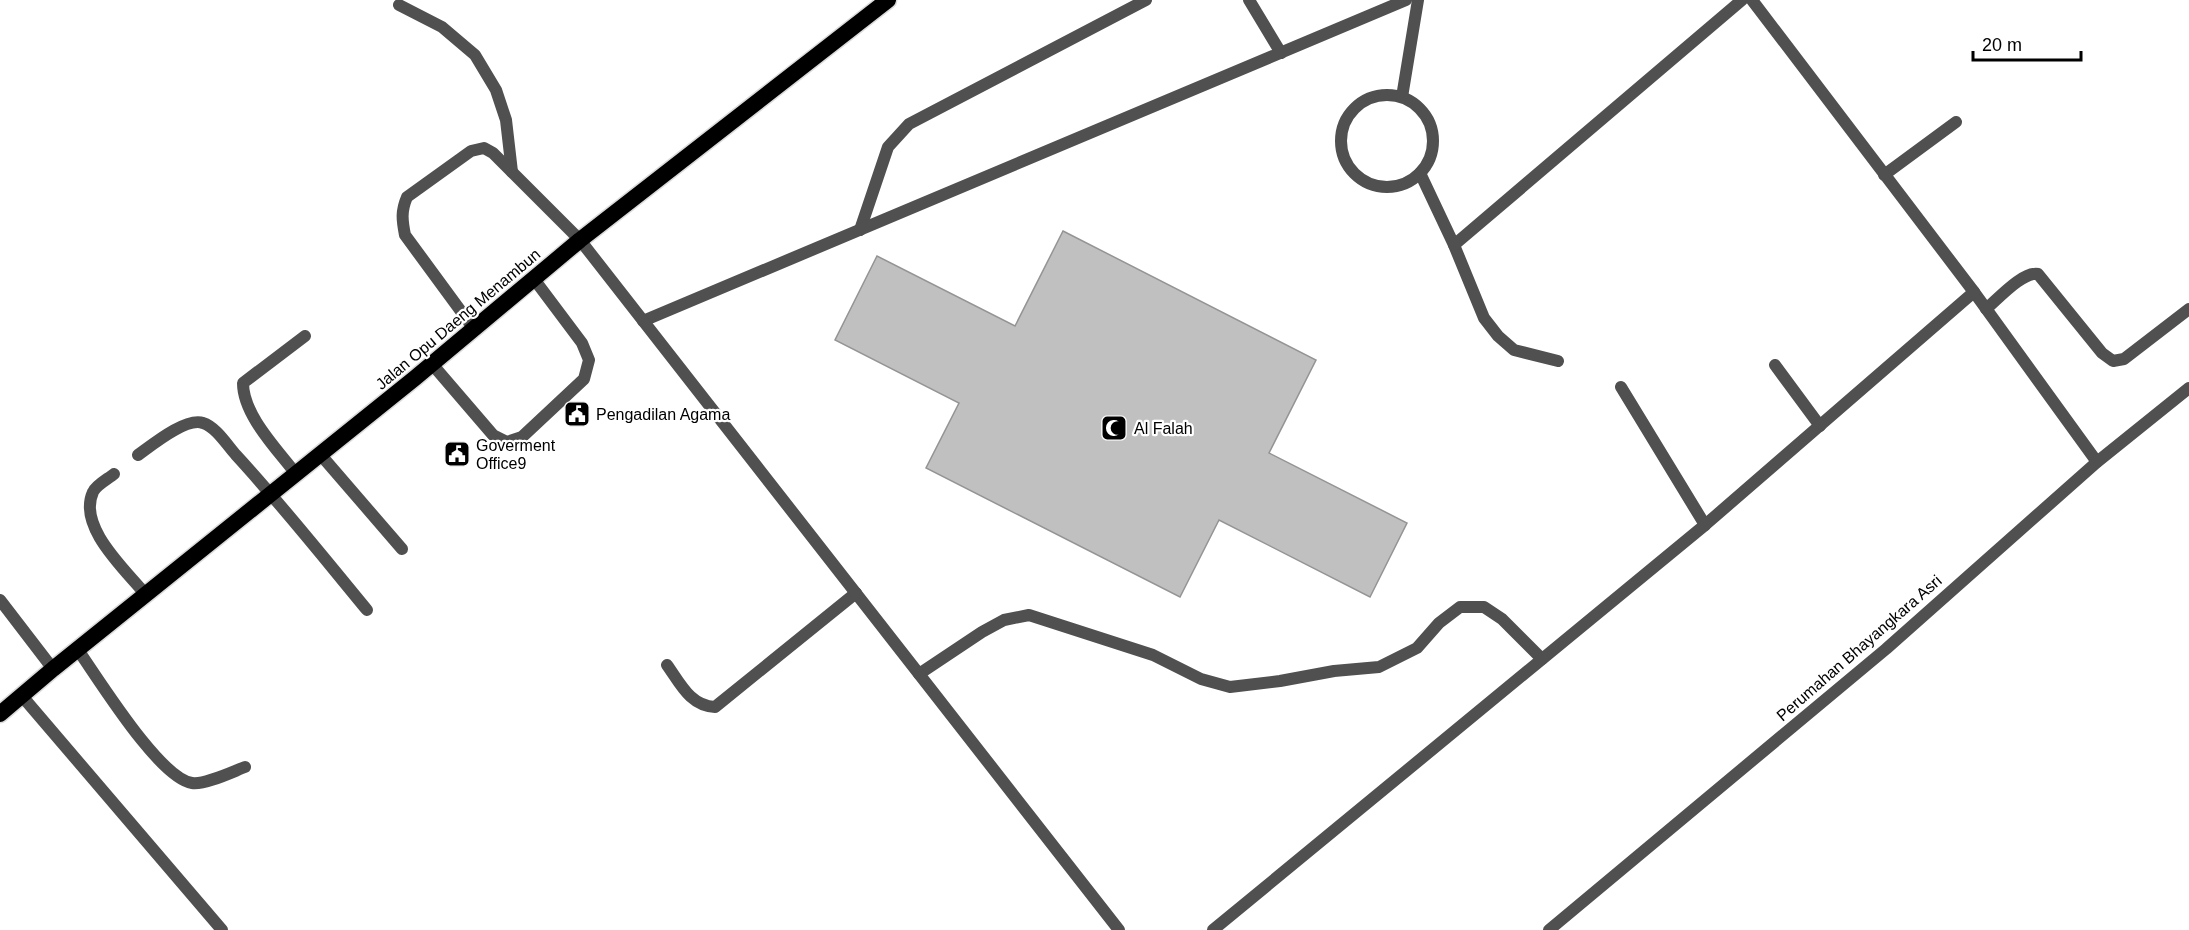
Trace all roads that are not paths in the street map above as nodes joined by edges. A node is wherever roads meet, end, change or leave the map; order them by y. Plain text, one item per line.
1 (888, 0) edge
2 (1146, 0) edge
3 (1249, 0) edge
4 (1406, 0) edge
5 (1418, 0) edge
6 (1742, 0) edge
7 (1752, 0) edge
8 (399, 5) dead end
9 (1281, 53) junction
10 (1402, 97) junction
11 (1956, 122) dead end
12 (512, 172) junction
13 (1420, 173) junction
14 (1884, 175) junction
15 (860, 230) junction
16 (580, 240) junction
17 (1454, 245) junction
18 (534, 279) junction
19 (1974, 292) junction
20 (1986, 309) junction
21 (2189, 309) edge
22 (643, 321) junction
23 (474, 329) junction
24 (305, 336) dead end
25 (1558, 361) dead end
26 (432, 364) junction
27 (1775, 365) dead end
28 (1621, 387) dead end
29 (2189, 388) edge
30 (1820, 426) junction
31 (320, 454) junction
32 (138, 455) dead end
33 (2097, 462) junction
34 (114, 474) dead end
35 (296, 474) junction
36 (272, 493) junction
37 (1705, 525) junction
38 (402, 549) dead end
39 (856, 593) junction
40 (146, 595) junction
41 (0, 600) edge
42 (367, 610) dead end
43 (78, 650) junction
44 (1542, 659) junction
45 (667, 665) dead end
46 (53, 669) junction
47 (919, 674) junction
48 (22, 696) junction
49 (0, 714) edge
50 (245, 767) dead end
51 (222, 930) edge
52 (1119, 930) edge
53 (1213, 930) edge
54 (1549, 930) edge

1 - 16 highway, Jalan Opu Daeng Menambun
2 - 15 street
3 - 9 street
4 - 9 street
5 - 10 street
6 - 17 street
7 - 14 street
8 - 12 street
9 - 15 street
10 - 13 street
10 - 13 street
11 - 14 street
12 - 16 street
12 - 23 street
13 - 17 street
14 - 19 street
15 - 22 street
16 - 18 highway, Jalan Opu Daeng Menambun
16 - 22 street
17 - 25 street
18 - 23 highway, Jalan Opu Daeng Menambun
18 - 26 street
19 - 20 street
19 - 30 street
20 - 21 street
20 - 33 street
22 - 39 street
23 - 26 highway, Jalan Opu Daeng Menambun
24 - 35 street
26 - 31 highway, Jalan Opu Daeng Menambun
27 - 30 street
28 - 37 street
29 - 33 street, Perumahan Bhayangkara Asri
30 - 37 street
31 - 35 highway, Jalan Opu Daeng Menambun
31 - 38 street
32 - 36 street
33 - 54 street, Perumahan Bhayangkara Asri
34 - 40 street
35 - 36 highway, Jalan Opu Daeng Menambun
36 - 40 highway, Jalan Opu Daeng Menambun
36 - 42 street
37 - 44 street
39 - 45 street
39 - 47 street
40 - 43 highway, Jalan Opu Daeng Menambun
41 - 46 street
43 - 46 highway, Jalan Opu Daeng Menambun
43 - 50 street
44 - 47 street
44 - 53 street
46 - 48 highway, Jalan Opu Daeng Menambun
47 - 52 street
48 - 49 highway, Jalan Opu Daeng Menambun
48 - 51 street

